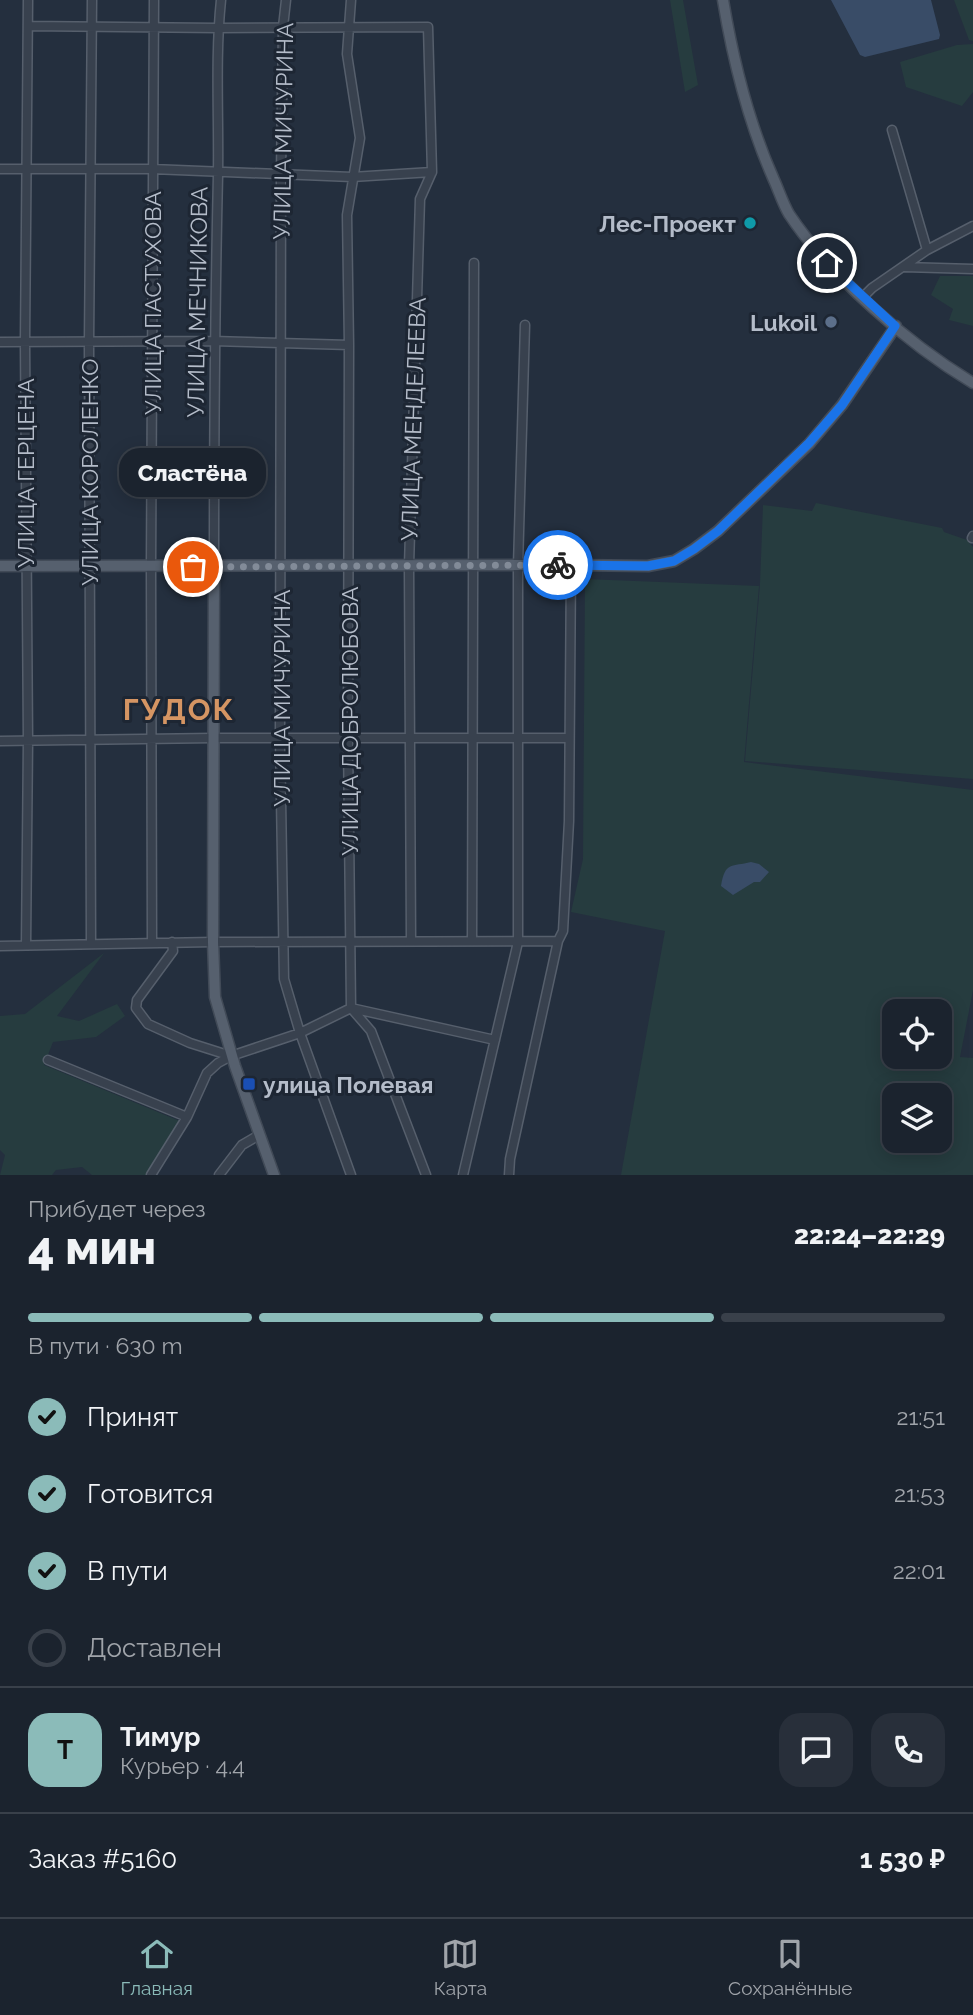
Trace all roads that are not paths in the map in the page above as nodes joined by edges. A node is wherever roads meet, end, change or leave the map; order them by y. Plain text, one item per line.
1 (28, 0) edge
2 (92, 0) edge
3 (154, 0) edge
4 (221, 0) edge
5 (286, 0) edge
6 (351, 0) edge
7 (723, 0) edge
8 (28, 26) junction
9 (154, 26) junction
10 (347, 26) junction
11 (91, 27) junction
12 (283, 27) junction
13 (218, 28) junction
14 (892, 130) dead end
15 (28, 168) junction
16 (92, 168) junction
17 (0, 169) edge
18 (152, 169) junction
19 (218, 171) junction
20 (432, 172) junction
21 (281, 173) junction
22 (352, 177) junction
23 (973, 226) edge
24 (928, 250) junction
25 (474, 263) dead end
26 (904, 267) junction
27 (973, 269) edge
28 (863, 297) junction
29 (526, 326) dead end
30 (895, 326) junction
31 (214, 341) junction
32 (0, 342) edge
33 (24, 342) junction
34 (152, 342) junction
35 (89, 343) junction
36 (281, 344) junction
37 (349, 345) junction
38 (973, 383) edge
39 (571, 565) junction
40 (0, 566) edge
41 (348, 566) junction
42 (409, 566) junction
43 (472, 566) junction
44 (518, 566) junction
45 (25, 567) junction
46 (90, 567) junction
47 (150, 567) junction
48 (214, 567) junction
49 (281, 567) junction
50 (473, 737) junction
51 (213, 738) junction
52 (280, 738) junction
53 (348, 738) junction
54 (410, 738) junction
55 (519, 738) junction
56 (569, 738) junction
57 (150, 739) junction
58 (0, 741) edge
59 (28, 741) junction
60 (90, 741) junction
61 (411, 940) junction
62 (282, 941) junction
63 (349, 941) junction
64 (472, 941) junction
65 (558, 941) junction
66 (172, 942) junction
67 (213, 942) junction
68 (518, 942) junction
69 (152, 943) junction
70 (91, 944) junction
71 (26, 945) junction
72 (0, 946) edge
73 (351, 1008) junction
74 (300, 1033) junction
75 (495, 1040) junction
76 (231, 1056) junction
77 (48, 1060) dead end
78 (187, 1117) junction
79 (259, 1135) junction
80 (151, 1175) edge
81 (219, 1175) edge
82 (274, 1175) edge
83 (351, 1175) edge
84 (426, 1175) edge
85 (463, 1175) edge
86 (509, 1175) edge

1 - 8 street, УЛИЦА ГЕРЦЕНА
2 - 11 street, УЛИЦА КОРОЛЕНКО
3 - 9 street, УЛИЦА ПАСТУХОВА
4 - 13 street, УЛИЦА МЕЧНИКОВА
5 - 12 street, УЛИЦА МИЧУРИНА
6 - 10 street, УЛИЦА ДОБРОЛЮБОВА
7 - 28 main road
8 - 11 street
8 - 15 street, УЛИЦА ГЕРЦЕНА
9 - 11 street
9 - 13 street
9 - 18 street, УЛИЦА ПАСТУХОВА
10 - 12 street
10 - 20 street, УЛИЦА МЕНДЕЛЕЕВА
10 - 22 street, УЛИЦА ДОБРОЛЮБОВА
11 - 16 street, УЛИЦА КОРОЛЕНКО
12 - 13 street
12 - 21 street, УЛИЦА МИЧУРИНА
13 - 19 street, УЛИЦА МЕЧНИКОВА
14 - 24 street
15 - 16 street
15 - 17 street
15 - 33 street, УЛИЦА ГЕРЦЕНА
16 - 18 street
16 - 35 street, УЛИЦА КОРОЛЕНКО
18 - 19 street
18 - 34 street, УЛИЦА ПАСТУХОВА
19 - 21 street
19 - 31 street, УЛИЦА МЕЧНИКОВА
20 - 22 street
20 - 42 street, УЛИЦА МЕНДЕЛЕЕВА
21 - 22 street
21 - 36 street, УЛИЦА МИЧУРИНА
22 - 37 street, УЛИЦА ДОБРОЛЮБОВА
23 - 24 street
24 - 26 street
25 - 43 street
26 - 27 street
26 - 28 street
28 - 30 main road
29 - 44 street
30 - 38 main road
30 - 39 main road
31 - 34 street
31 - 36 street
31 - 48 street, УЛИЦА МЕЧНИКОВА
32 - 33 street
33 - 35 street
33 - 45 street, УЛИЦА ГЕРЦЕНА
34 - 35 street
34 - 47 street, УЛИЦА ПАСТУХОВА
35 - 46 street, УЛИЦА КОРОЛЕНКО
36 - 37 street
36 - 49 street, УЛИЦА МИЧУРИНА
37 - 41 street, УЛИЦА ДОБРОЛЮБОВА
39 - 44 main road
39 - 56 street
40 - 45 main road
41 - 42 main road
41 - 49 main road
41 - 53 street, УЛИЦА ДОБРОЛЮБОВА
42 - 43 main road
42 - 54 street, УЛИЦА МЕНДЕЛЕЕВА
43 - 44 main road
43 - 50 street
44 - 55 street
45 - 46 main road
45 - 59 street, УЛИЦА ГЕРЦЕНА
46 - 47 main road
46 - 60 street, УЛИЦА КОРОЛЕНКО
47 - 48 main road
47 - 57 street, УЛИЦА ПАСТУХОВА
48 - 49 main road
48 - 51 main road, УЛИЦА МЕЧНИКОВА
49 - 52 street, УЛИЦА МИЧУРИНА
50 - 54 street
50 - 55 street
50 - 64 street
51 - 52 street
51 - 57 street
51 - 67 main road, УЛИЦА МЕЧНИКОВА
52 - 53 street
52 - 62 street, УЛИЦА МИЧУРИНА
53 - 54 street
53 - 63 street, УЛИЦА ДОБРОЛЮБОВА
54 - 61 street, УЛИЦА МЕНДЕЛЕЕВА
55 - 56 street
55 - 68 street
56 - 65 street
57 - 60 street
57 - 69 street, УЛИЦА ПАСТУХОВА
58 - 59 street
59 - 60 street
59 - 71 street, УЛИЦА ГЕРЦЕНА
60 - 70 street, УЛИЦА КОРОЛЕНКО
61 - 63 street
61 - 64 street
62 - 63 street
62 - 67 street
62 - 74 street, УЛИЦА МИЧУРИНА
63 - 73 street, УЛИЦА ДОБРОЛЮБОВА
64 - 68 street
65 - 68 street
65 - 86 street
66 - 67 street
66 - 69 street
66 - 76 street
67 - 76 main road, УЛИЦА МЕЧНИКОВА
68 - 75 street
69 - 70 street
70 - 71 street
71 - 72 street
73 - 74 street
73 - 75 street
73 - 84 street
74 - 76 street
74 - 83 street, УЛИЦА МИЧУРИНА
75 - 85 street
76 - 78 street
76 - 79 main road, УЛИЦА МЕЧНИКОВА
77 - 78 street
78 - 80 street
79 - 81 street
79 - 82 main road, УЛИЦА МЕЧНИКОВА

